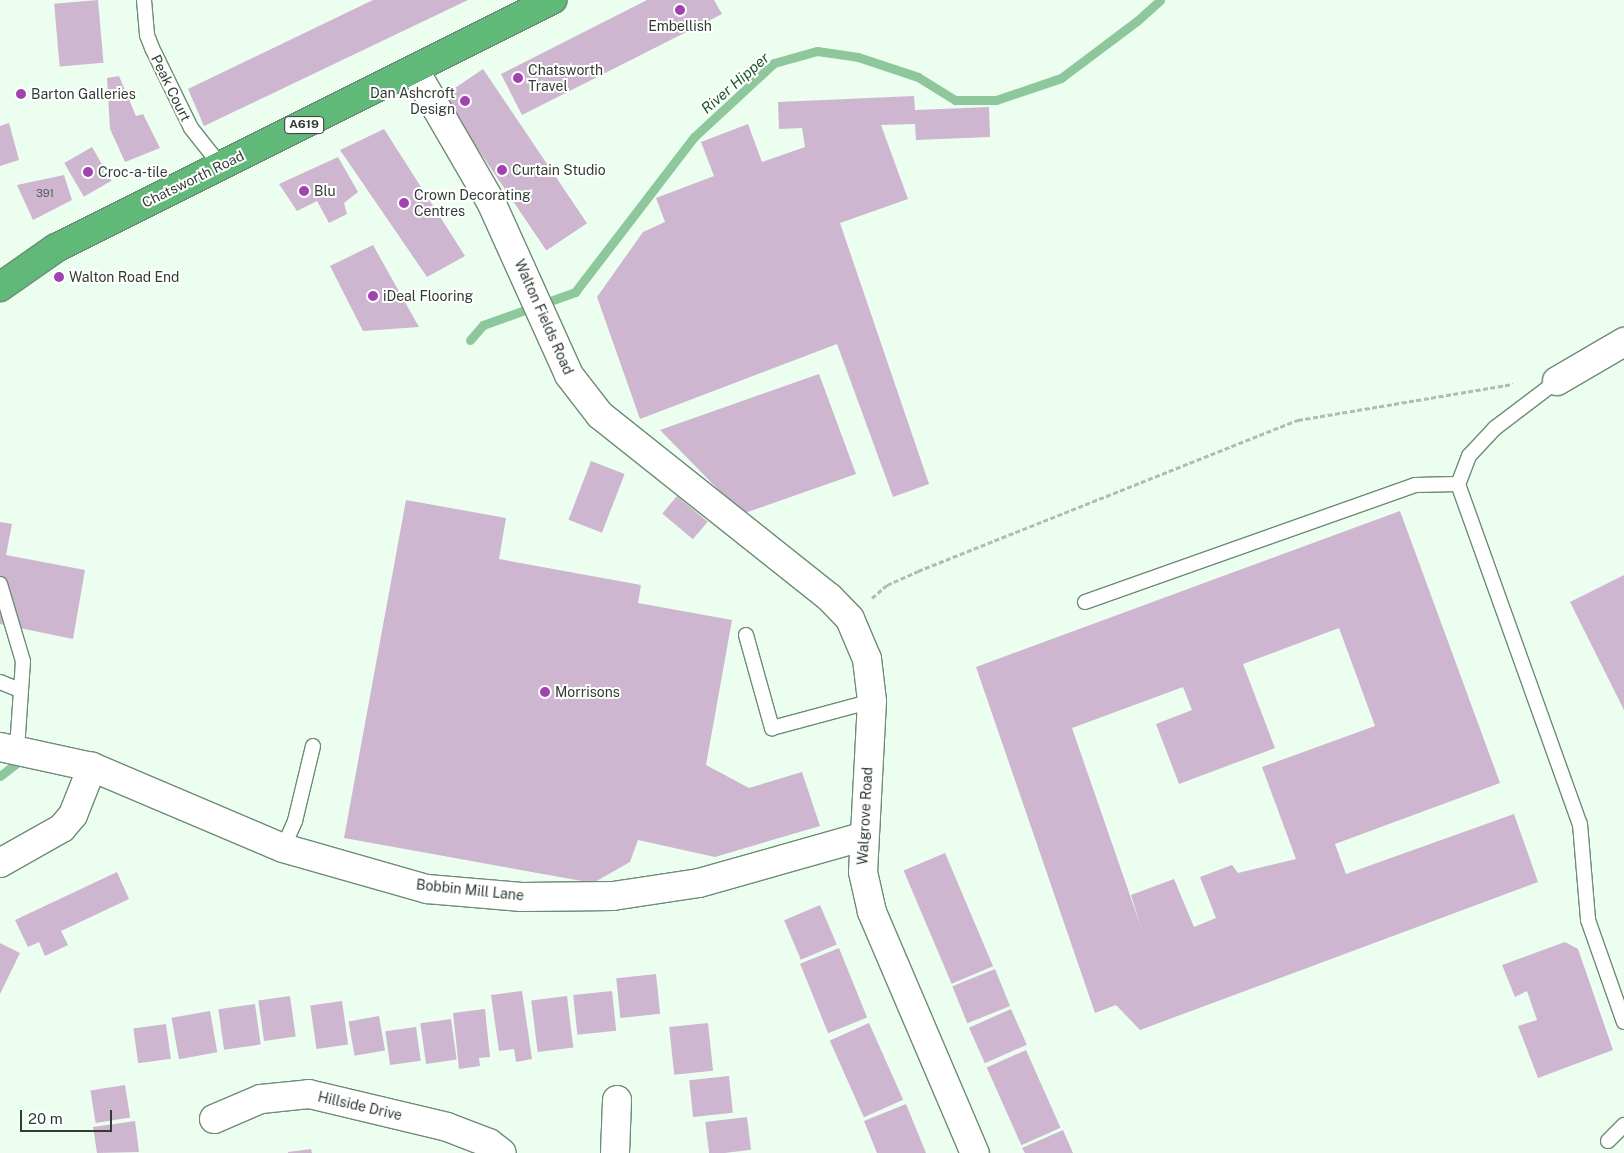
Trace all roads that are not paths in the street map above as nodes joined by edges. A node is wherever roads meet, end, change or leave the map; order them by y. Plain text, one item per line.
1 (144, 0) edge
2 (552, 0) edge
3 (415, 71) junction
4 (221, 166) junction
5 (0, 288) edge
6 (1624, 342) edge
7 (1557, 382) joint
8 (1458, 484) junction
9 (798, 574) joint
10 (0, 584) edge
11 (1085, 602) dead end
12 (746, 635) dead end
13 (0, 682) edge
14 (20, 690) junction
15 (872, 701) junction
16 (313, 746) dead end
17 (9, 748) edge
18 (92, 767) junction
19 (862, 837) junction
20 (283, 848) junction
21 (0, 863) edge
22 (1624, 1022) edge
23 (618, 1100) dead end
24 (214, 1119) dead end
25 (1624, 1125) edge
26 (1608, 1141) dead end
27 (502, 1153) edge
28 (615, 1153) edge
29 (975, 1153) edge

1 - 4 lane, Peak Court
2 - 3 highway, Chatsworth Road / A619
3 - 4 highway, Chatsworth Road / A619
3 - 9 street, Walton Fields Road
4 - 5 highway, Chatsworth Road / A619
6 - 7 street
7 - 8 lane
8 - 11 lane
8 - 22 lane
9 - 15 street, Walgrove Road
10 - 14 lane
12 - 15 lane
13 - 14 lane
14 - 17 lane
15 - 19 street, Walgrove Road
16 - 20 lane
17 - 18 street, Bobbin Mill Lane
18 - 20 street, Bobbin Mill Lane
18 - 21 street
19 - 20 street, Bobbin Mill Lane
19 - 29 street, Walgrove Road
23 - 28 street
24 - 27 street, Hillside Drive
25 - 26 lane

